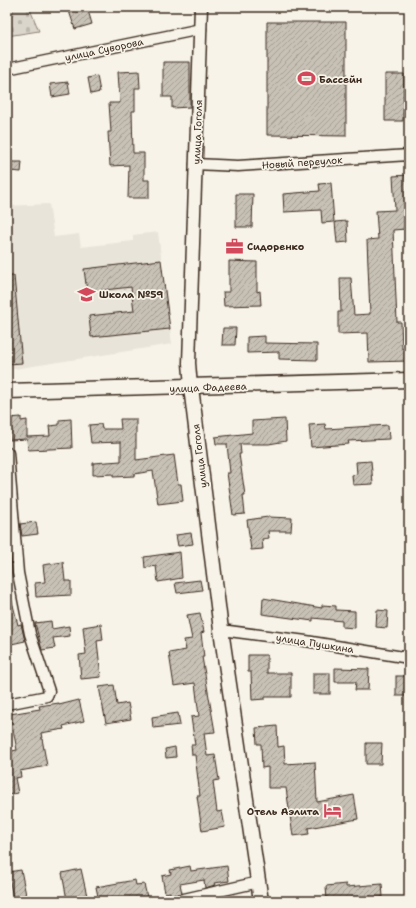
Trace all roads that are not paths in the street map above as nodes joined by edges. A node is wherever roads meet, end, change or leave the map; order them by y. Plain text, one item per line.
1 (201, 7) edge
2 (201, 29) junction
3 (7, 69) edge
4 (409, 155) edge
5 (195, 164) junction
6 (409, 380) edge
7 (191, 388) junction
8 (7, 391) edge
9 (8, 453) dead end
10 (221, 630) junction
11 (409, 658) edge
12 (7, 704) edge
13 (259, 882) junction
14 (175, 901) edge
15 (261, 901) edge

1 - 2 street, улица Гоголя
2 - 3 street, улица Суворова
2 - 5 street, улица Гоголя
4 - 5 street, Новый переулок
5 - 7 street, улица Гоголя
6 - 7 main road, улица Фадеева
7 - 8 main road, улица Фадеева
7 - 10 main road, улица Гоголя
9 - 12 street
10 - 11 street, улица Пушкина
10 - 13 main road, улица Гоголя
13 - 14 street
13 - 15 main road, улица Гоголя

